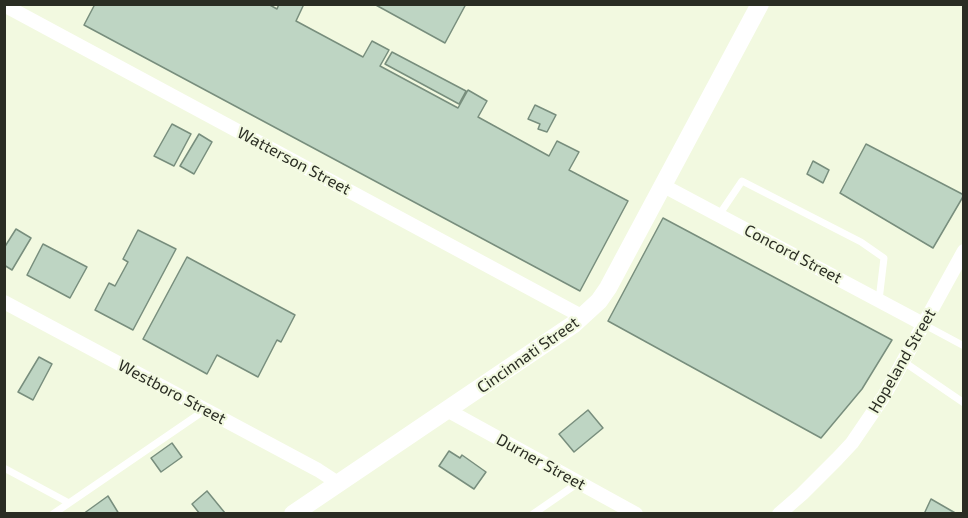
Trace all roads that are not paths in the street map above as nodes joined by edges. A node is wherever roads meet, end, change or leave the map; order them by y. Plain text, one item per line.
1 (760, 4) edge
2 (4, 5) edge
3 (662, 185) junction
4 (719, 215) junction
5 (963, 250) edge
6 (879, 300) junction
7 (4, 302) edge
8 (583, 317) junction
9 (923, 324) junction
10 (963, 346) edge
11 (903, 362) junction
12 (963, 403) edge
13 (206, 410) junction
14 (447, 411) junction
15 (4, 468) edge
16 (338, 483) junction
17 (578, 483) junction
18 (69, 503) junction
19 (53, 513) edge
20 (292, 513) edge
21 (533, 513) edge
22 (636, 513) edge
23 (779, 513) edge

1 - 3 street, Cincinnati Street
2 - 8 street, Watterson Street
3 - 4 street, Concord Street
3 - 8 street, Cincinnati Street
4 - 6 street, Concord Street
4 - 6 lane
5 - 9 street, Hopeland Street
6 - 9 street, Concord Street
7 - 13 street, Westboro Street
8 - 14 street, Cincinnati Street
9 - 10 lane
9 - 11 street, Hopeland Street
11 - 12 lane
11 - 23 street, Hopeland Street
13 - 16 street, Westboro Street
13 - 18 lane
14 - 16 street, Cincinnati Street
14 - 17 street, Durner Street
15 - 18 lane
16 - 20 street, Cincinnati Street
17 - 21 lane
17 - 22 street, Durner Street
18 - 19 lane

